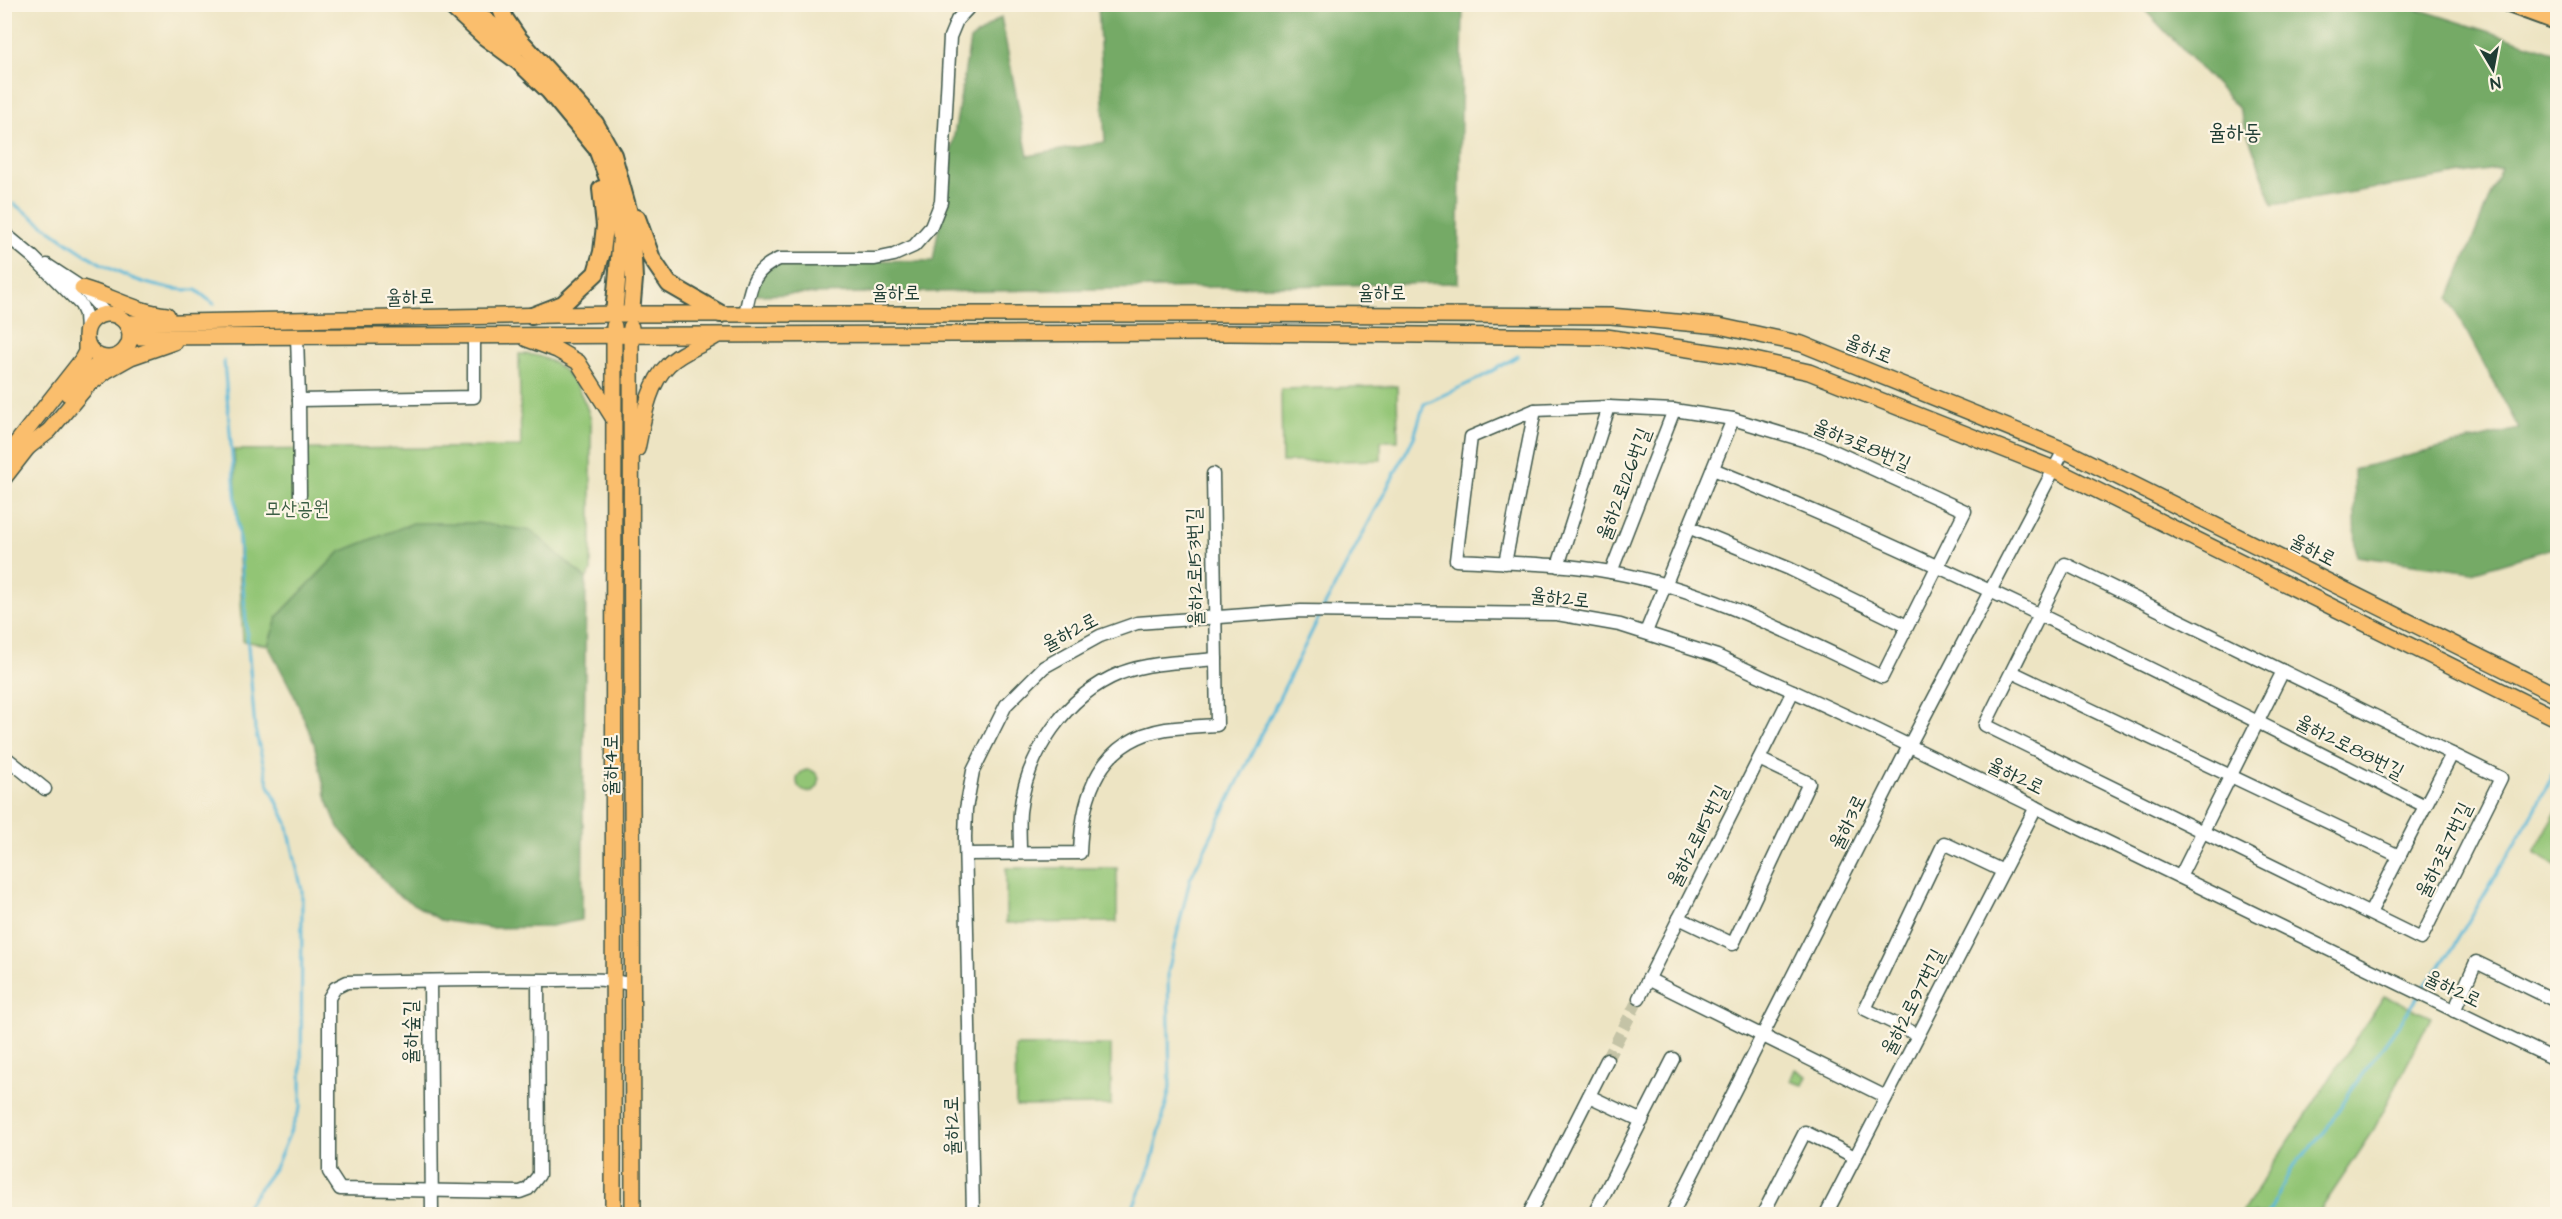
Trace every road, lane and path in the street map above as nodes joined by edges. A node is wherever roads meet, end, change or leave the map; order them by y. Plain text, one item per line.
1 (449, 4) edge
2 (466, 4) edge
3 (499, 4) edge
4 (972, 4) edge
5 (2509, 4) edge
6 (2558, 22) edge
7 (548, 69) junction
8 (597, 149) junction
9 (614, 155) junction
10 (4, 233) edge
11 (33, 257) junction
12 (82, 288) junction
13 (106, 314) junction
14 (614, 314) junction
15 (631, 314) junction
16 (721, 314) junction
17 (745, 314) junction
18 (532, 316) junction
19 (247, 321) junction
20 (128, 330) junction
21 (718, 335) junction
22 (297, 336) junction
23 (474, 336) junction
24 (519, 336) junction
25 (614, 336) junction
26 (631, 336) junction
27 (86, 337) junction
28 (206, 337) junction
29 (111, 358) junction
30 (299, 400) junction
31 (1609, 407) junction
32 (1535, 410) junction
33 (1674, 410) junction
34 (614, 419) junction
35 (1733, 419) junction
36 (27, 448) junction
37 (2064, 450) junction
38 (4, 459) edge
39 (1713, 469) junction
40 (2054, 469) junction
41 (631, 472) junction
42 (1213, 474) dead end
43 (4, 477) edge
44 (300, 495) dead end
45 (1688, 527) junction
46 (1505, 563) junction
47 (1558, 566) junction
48 (1937, 567) junction
49 (1611, 572) junction
50 (1664, 585) junction
51 (1989, 592) junction
52 (2039, 616) junction
53 (1215, 618) junction
54 (1907, 626) junction
55 (1646, 632) junction
56 (1216, 660) junction
57 (2283, 671) junction
58 (2012, 672) junction
59 (1792, 691) junction
60 (2558, 696) edge
61 (2558, 719) edge
62 (2258, 722) junction
63 (1909, 746) junction
64 (2452, 754) junction
65 (4, 756) edge
66 (1759, 759) junction
67 (2231, 775) junction
68 (45, 789) dead end
69 (2425, 806) junction
70 (2036, 807) junction
71 (2203, 831) junction
72 (1020, 853) junction
73 (966, 854) junction
74 (2399, 856) junction
75 (2003, 871) junction
76 (2180, 877) junction
77 (2370, 913) junction
78 (1679, 918) junction
79 (613, 979) junction
80 (1648, 979) junction
81 (538, 980) junction
82 (430, 981) junction
83 (632, 985) junction
84 (1639, 998) tunnel mouth
85 (2558, 1002) edge
86 (2454, 1011) junction
87 (1918, 1035) junction
88 (1762, 1036) junction
89 (1673, 1059) dead end
90 (1607, 1060) tunnel mouth
91 (2558, 1061) edge
92 (1589, 1096) junction
93 (1886, 1097) junction
94 (1642, 1121) junction
95 (1856, 1157) junction
96 (432, 1191) junction
97 (1534, 1213) edge
98 (432, 1215) edge
99 (613, 1215) edge
100 (633, 1215) edge
101 (973, 1215) edge
102 (1594, 1215) edge
103 (1672, 1215) edge
104 (1763, 1215) edge
105 (1826, 1215) edge

1 - 8 highway
2 - 7 highway
3 - 7 highway
4 - 17 street
5 - 6 highway
7 - 9 highway
8 - 14 highway
8 - 18 highway
9 - 15 highway
9 - 16 highway
10 - 11 street
11 - 12 street
11 - 27 street
12 - 13 street
12 - 19 main road
13 - 20 main road
13 - 27 main road
14 - 15 main road, 율하로
14 - 18 main road, 율하로
14 - 25 main road, 율하4로
15 - 16 main road, 율하로
15 - 26 main road, 율하4로
16 - 17 main road, 율하로
17 - 37 main road, 율하로
18 - 19 main road, 율하로
19 - 20 main road, 율하로
20 - 28 main road, 율하로
20 - 29 main road
21 - 26 main road, 율하로
21 - 40 main road, 율하로
21 - 41 main road
22 - 23 main road, 율하로
22 - 28 main road, 율하로
22 - 30 street
23 - 24 main road, 율하로
23 - 30 street
24 - 25 main road, 율하로
24 - 34 main road
25 - 26 main road, 율하로
25 - 34 main road, 율하4로
26 - 41 main road, 율하4로
27 - 29 main road
27 - 38 main road
28 - 36 main road
29 - 36 main road
30 - 44 street
31 - 32 street, 율하2로126번길
31 - 33 street, 율하2로126번길
31 - 47 street, 율하2로126번길
32 - 46 street
32 - 46 street, 율하2로126번길
33 - 35 street, 율하2로126번길
33 - 49 street, 율하2로126번길
34 - 79 main road, 율하4로
35 - 39 street
35 - 48 street, 율하3로8번길
36 - 43 main road
37 - 40 street, 율하3로
37 - 60 main road, 율하로
39 - 45 street
39 - 48 street
40 - 51 street, 율하3로
40 - 61 main road, 율하로
41 - 83 main road, 율하4로
42 - 53 street, 율하2로153번길
45 - 50 street
45 - 54 street
46 - 47 street, 율하2로126번길
47 - 49 street, 율하2로126번길
48 - 51 street
48 - 54 street, 율하3로8번길
49 - 50 street, 율하2로126번길
50 - 54 street, 율하3로8번길
50 - 55 street
51 - 52 street
51 - 63 street, 율하3로
52 - 57 street, 율하3로7번길
52 - 58 street, 율하3로7번길
52 - 62 street
53 - 55 street, 율하2로
53 - 56 street, 율하2로153번길
53 - 73 street, 율하2로
55 - 59 street, 율하2로
56 - 72 street
56 - 72 street, 율하2로153번길
57 - 62 street
57 - 64 street, 율하3로7번길
58 - 67 street, 율하3로7번길
58 - 71 street, 율하3로7번길
59 - 63 street, 율하2로
59 - 66 street, 율하2로115번길
62 - 67 street
62 - 69 street, 율하2로88번길
63 - 70 street, 율하2로
63 - 88 street, 율하3로
64 - 69 street
64 - 77 street, 율하3로7번길
65 - 68 street
66 - 78 street, 율하2로115번길
66 - 78 street
67 - 71 street
67 - 74 street, 율하3로7번길
69 - 74 street
70 - 75 street, 율하2로97번길
70 - 76 street, 율하2로
71 - 76 street
71 - 77 street, 율하3로7번길
72 - 73 street, 율하2로153번길
73 - 101 street, 율하2로
74 - 77 street
75 - 87 street, 율하2로97번길
75 - 87 street
76 - 86 street, 율하2로
78 - 80 street, 율하2로115번길
79 - 81 street, 율하숲길
79 - 83 street, 율하숲길
79 - 99 main road, 율하4로
80 - 84 street, 율하2로115번길
80 - 88 street
81 - 82 street, 율하숲길
81 - 96 street
82 - 96 street, 율하숲길
82 - 96 street
83 - 100 main road, 율하4로
85 - 86 street
86 - 91 street, 율하2로
87 - 93 street, 율하2로97번길
88 - 93 street
88 - 103 street, 율하3로
89 - 94 street
90 - 92 street
92 - 94 street
92 - 97 street
93 - 95 street, 율하2로97번길
94 - 102 street
95 - 104 street
95 - 105 street, 율하2로97번길
96 - 98 street, 율하숲길

